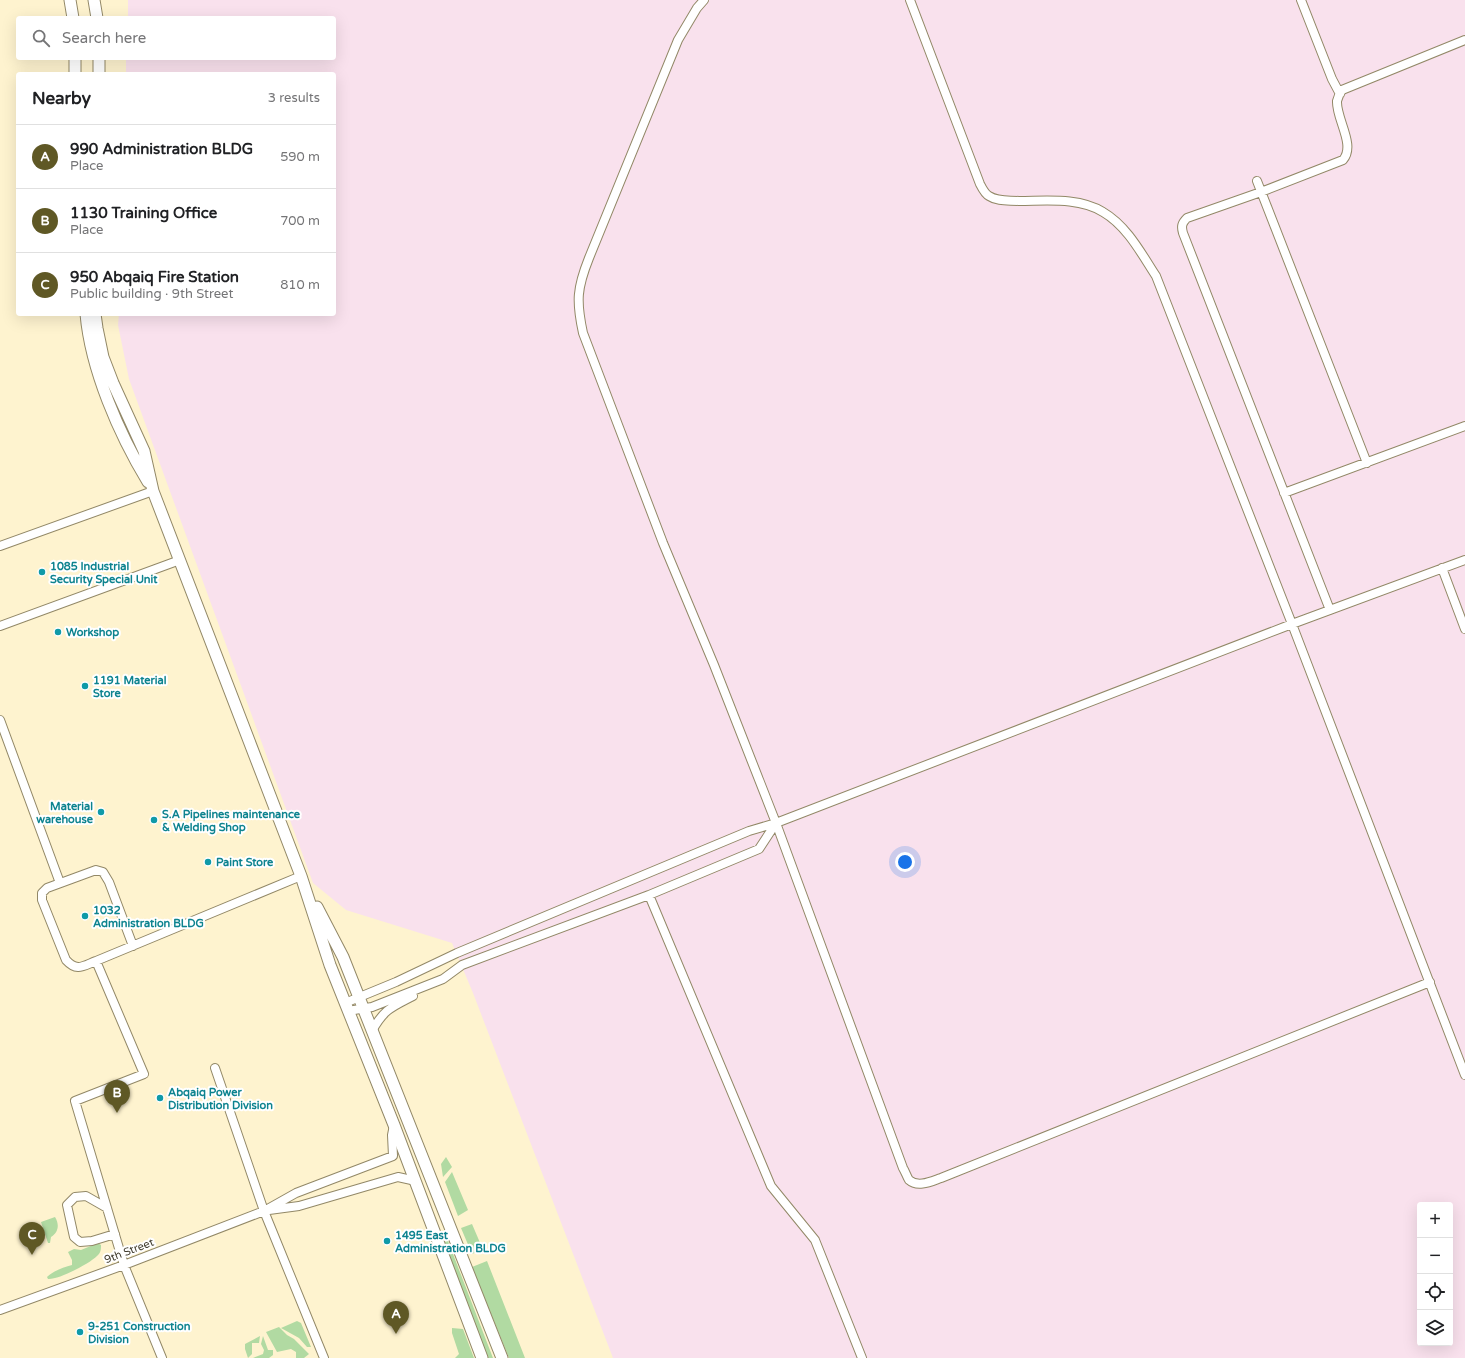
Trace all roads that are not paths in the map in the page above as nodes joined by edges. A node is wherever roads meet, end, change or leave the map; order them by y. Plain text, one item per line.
1 (70, 0) edge
2 (94, 0) edge
3 (704, 0) edge
4 (910, 0) edge
5 (1301, 0) edge
6 (73, 16) edge
7 (97, 16) edge
8 (1465, 40) edge
9 (75, 60) edge
10 (99, 60) edge
11 (75, 72) edge
12 (99, 72) edge
13 (1340, 94) junction
14 (1257, 182) dead end
15 (1261, 192) junction
16 (86, 316) edge
17 (95, 316) edge
18 (1465, 426) edge
19 (1367, 463) junction
20 (153, 491) junction
21 (1284, 493) junction
22 (0, 546) edge
23 (180, 560) junction
24 (1465, 560) edge
25 (1442, 568) junction
26 (1330, 610) junction
27 (1292, 624) junction
28 (0, 626) edge
29 (1465, 629) edge
30 (0, 720) edge
31 (776, 823) junction
32 (301, 876) junction
33 (60, 883) junction
34 (649, 895) junction
35 (133, 946) junction
36 (96, 961) junction
37 (443, 979) junction
38 (1430, 982) junction
39 (359, 997) junction
40 (347, 1007) junction
41 (363, 1008) junction
42 (372, 1031) junction
43 (215, 1068) dead end
44 (1465, 1075) edge
45 (394, 1125) junction
46 (416, 1181) junction
47 (107, 1208) junction
48 (264, 1210) junction
49 (115, 1234) junction
50 (124, 1265) junction
51 (0, 1310) edge
52 (162, 1358) edge
53 (324, 1358) edge
54 (482, 1358) edge
55 (502, 1358) edge
56 (862, 1358) edge

1 - 6 street
2 - 7 street
3 - 31 street
4 - 27 street
5 - 13 street
8 - 13 street
9 - 11 street
10 - 12 street
13 - 15 street
14 - 15 street
15 - 19 street
15 - 21 street
16 - 20 street
17 - 20 street
18 - 19 street
19 - 21 street
20 - 22 street
20 - 23 street
21 - 26 street
23 - 28 street
23 - 32 street
24 - 25 street
25 - 26 street
25 - 29 street
26 - 27 street
27 - 31 street
27 - 38 street
30 - 33 street
31 - 34 street
31 - 38 street
31 - 39 street
32 - 35 street
32 - 39 street
32 - 40 street
33 - 35 street
33 - 36 street
34 - 37 street
34 - 56 street
35 - 36 street
36 - 47 street
37 - 41 street
37 - 42 street
38 - 44 street
39 - 40 street
39 - 41 street
40 - 41 street
40 - 45 street
41 - 42 street
42 - 55 street
43 - 48 street
45 - 46 street
45 - 48 street
46 - 48 street
46 - 54 street
47 - 49 street
47 - 49 street
48 - 50 street, 9th Street
48 - 53 street
49 - 50 street
50 - 51 street, 9th Street
50 - 52 street

